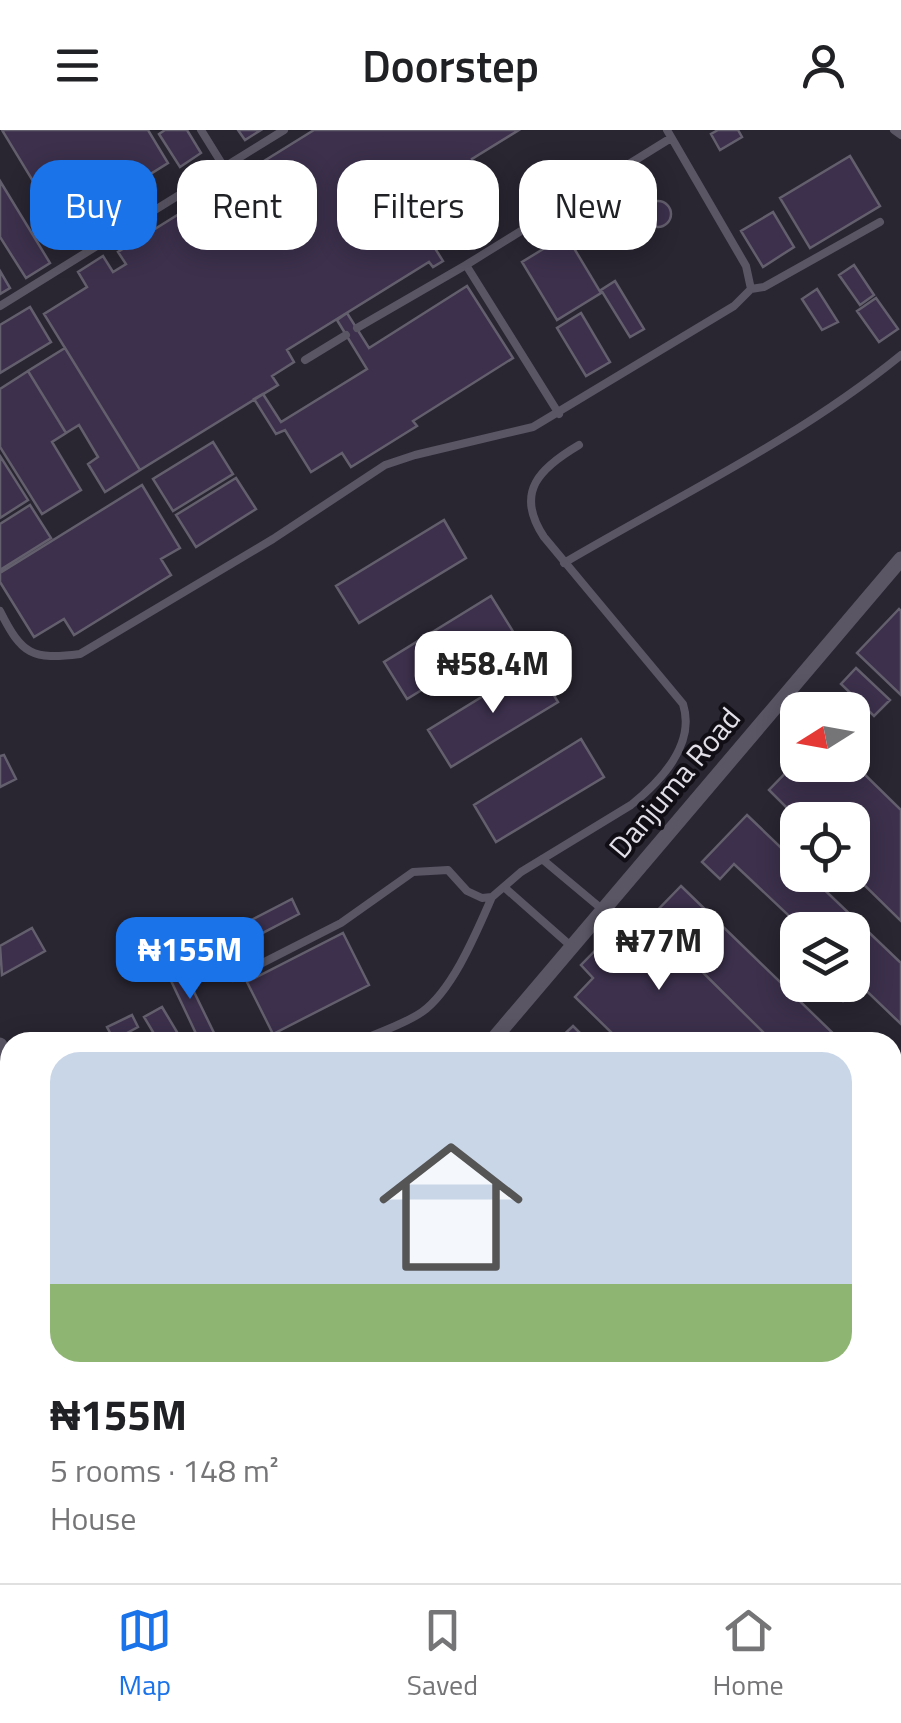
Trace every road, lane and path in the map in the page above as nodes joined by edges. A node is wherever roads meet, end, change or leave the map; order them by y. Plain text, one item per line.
1 (202, 130) edge
2 (284, 130) edge
3 (894, 130) edge
4 (669, 134) edge
5 (901, 135) edge
6 (220, 160) edge
7 (235, 160) edge
8 (177, 196) edge
9 (880, 222) dead end
10 (466, 265) junction
11 (751, 289) junction
12 (0, 306) edge
13 (357, 328) dead end
14 (346, 334) dead end
15 (901, 355) edge
16 (305, 360) dead end
17 (559, 414) junction
18 (580, 444) dead end
19 (901, 559) edge
20 (564, 563) junction
21 (0, 611) edge
22 (542, 860) junction
23 (504, 887) junction
24 (492, 896) junction
25 (603, 910) junction
26 (572, 947) junction
27 (233, 978) dead end
28 (378, 1032) edge
29 (500, 1032) edge

1 - 6 lane
2 - 7 lane
3 - 5 lane
4 - 10 lane
4 - 11 lane
8 - 12 lane
9 - 11 lane
10 - 13 lane
10 - 17 lane
11 - 17 lane
14 - 16 lane
15 - 20 lane
17 - 21 lane
18 - 20 lane
19 - 25 street, Danjuma Road
20 - 22 lane
22 - 23 lane
22 - 25 lane
23 - 24 lane
23 - 26 lane
24 - 27 lane
24 - 28 lane
25 - 26 street, Danjuma Road
26 - 29 street, Danjuma Road

